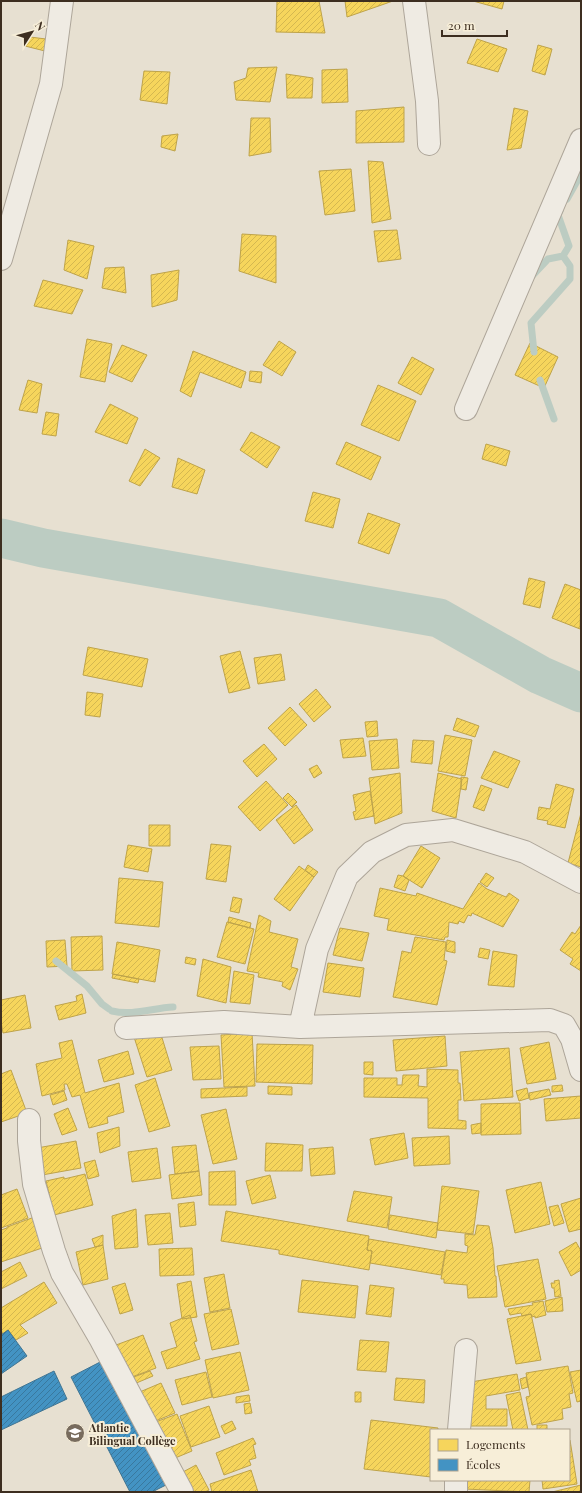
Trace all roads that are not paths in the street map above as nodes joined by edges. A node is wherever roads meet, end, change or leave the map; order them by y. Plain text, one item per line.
1 (62, 1) edge
2 (414, 1) edge
3 (581, 140) edge
4 (429, 144) dead end
5 (1, 259) edge
6 (466, 409) dead end
7 (581, 882) edge
8 (300, 1027) junction
9 (126, 1028) dead end
10 (581, 1070) edge
11 (28, 1120) dead end
12 (466, 1350) dead end
13 (459, 1429) edge
14 (456, 1481) edge
15 (182, 1492) edge
16 (456, 1492) edge

1 - 5 street
2 - 4 street
3 - 6 street
7 - 8 street
8 - 9 street
8 - 10 street
11 - 15 street
12 - 13 street
14 - 16 street

